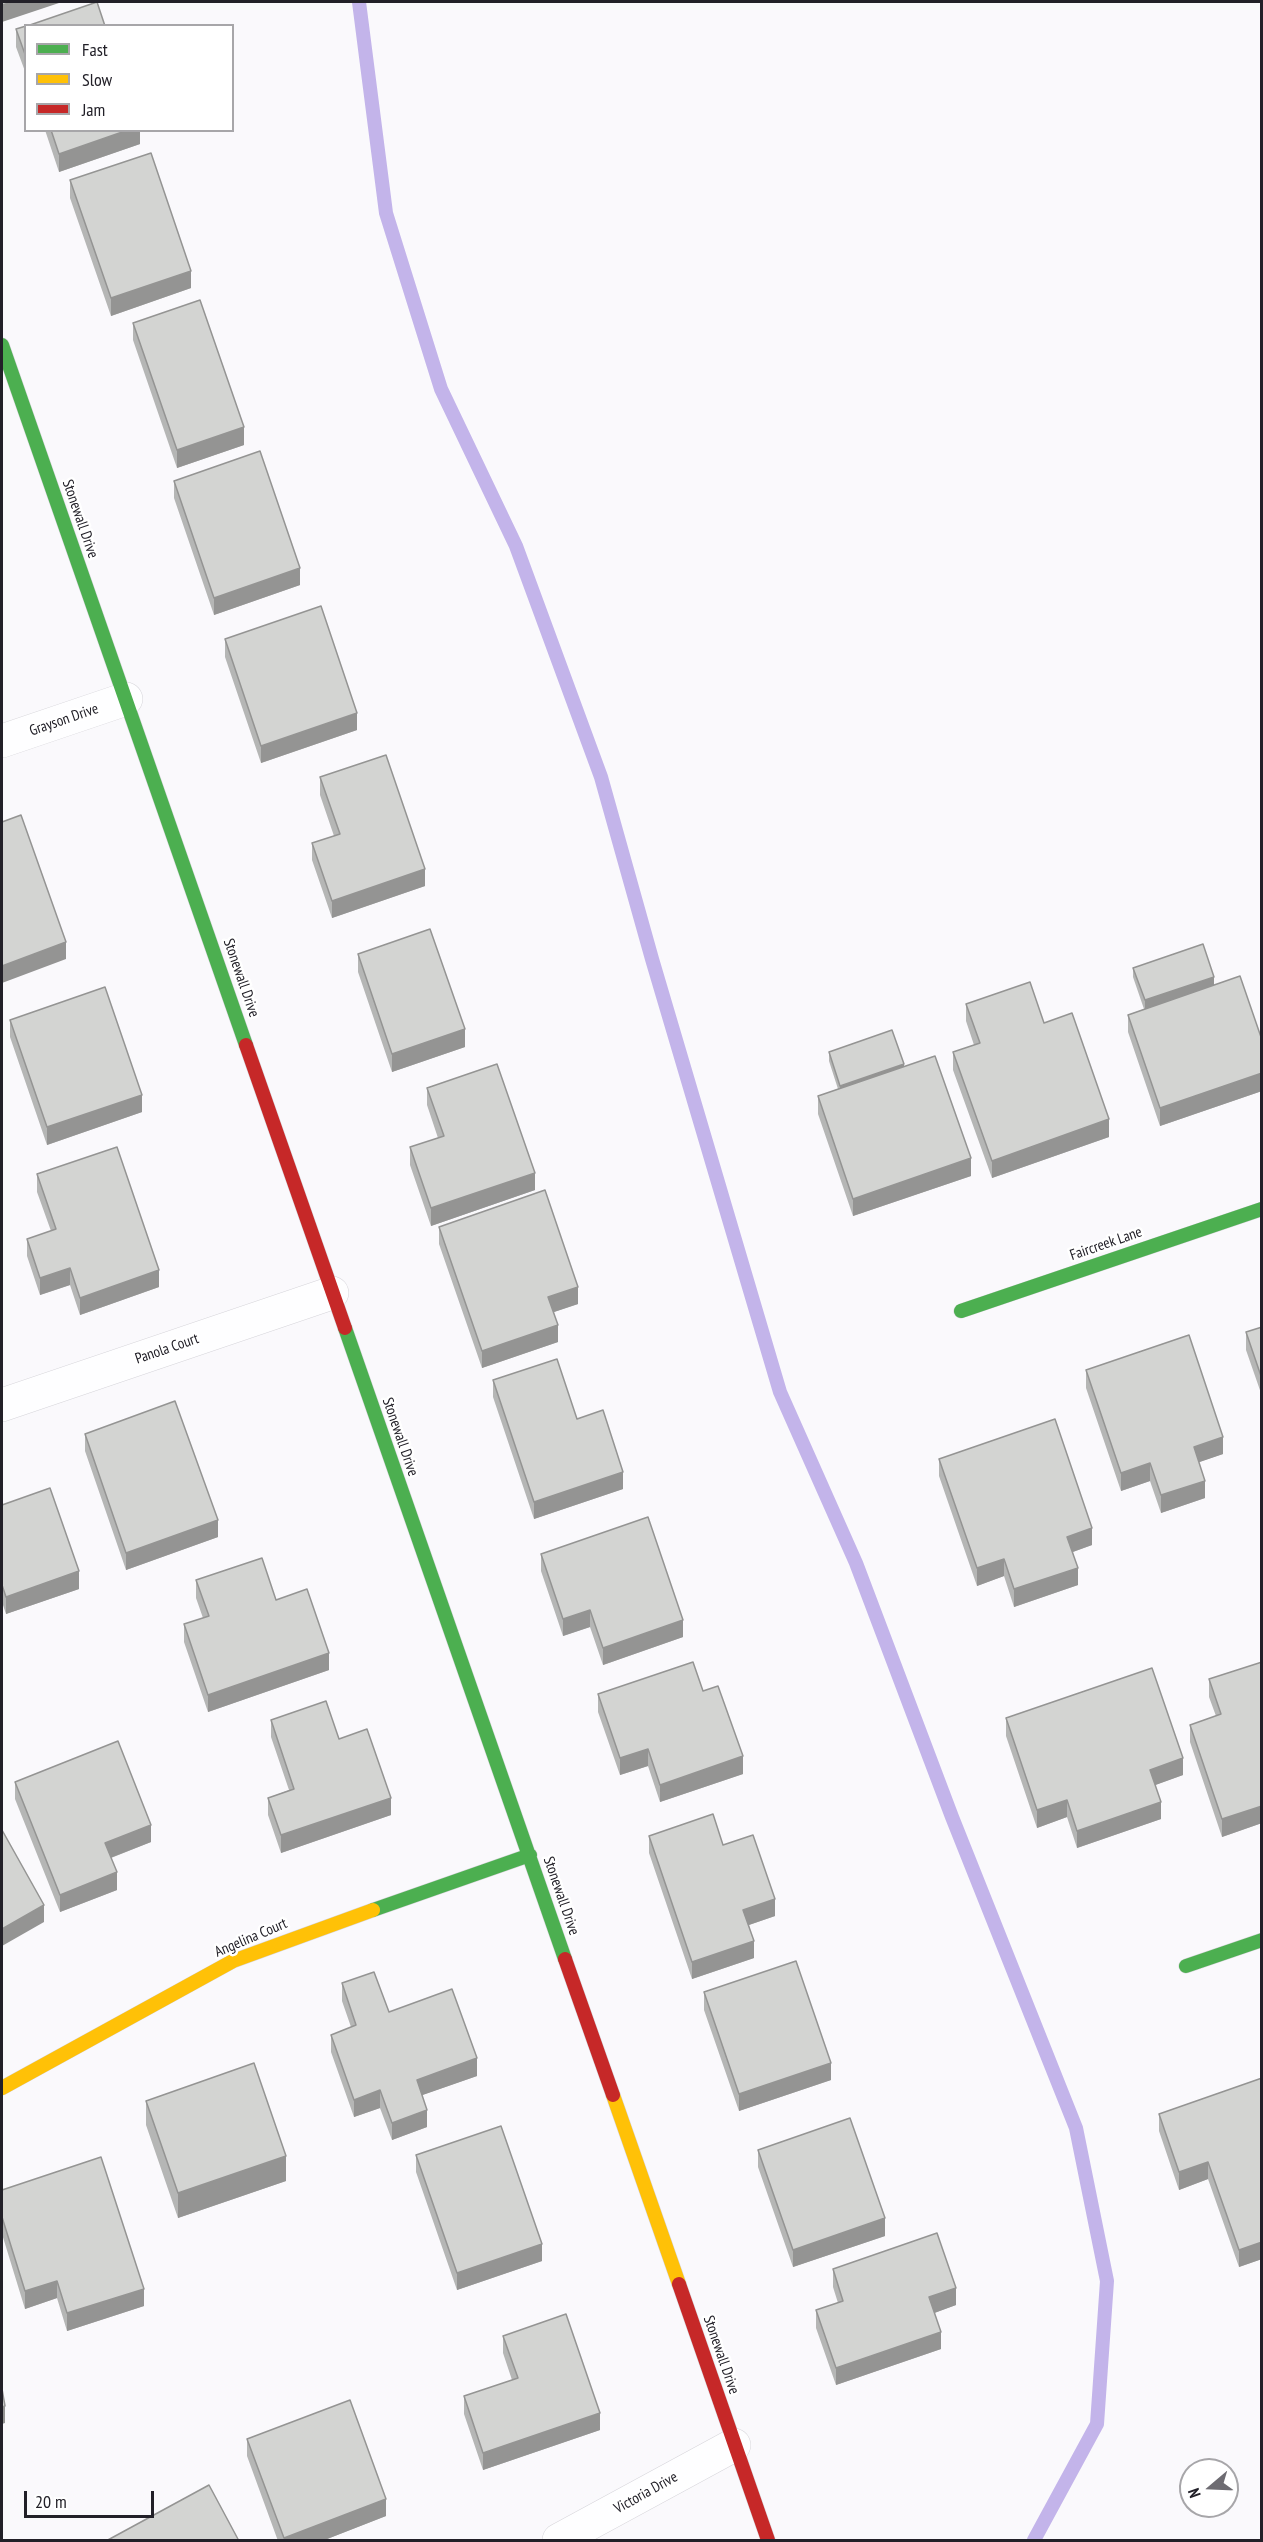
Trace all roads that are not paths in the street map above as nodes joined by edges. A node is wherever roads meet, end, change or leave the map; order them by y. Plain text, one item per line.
1 (2, 345) edge
2 (126, 699) junction
3 (2, 741) edge
4 (1262, 1209) edge
5 (332, 1293) junction
6 (961, 1311) dead end
7 (2, 1405) edge
8 (530, 1855) junction
9 (1262, 1940) edge
10 (1186, 1966) dead end
11 (2, 2088) edge
12 (734, 2445) junction
13 (559, 2541) edge
14 (768, 2541) edge

1 - 2 street, Stonewall Drive
2 - 3 street, Grayson Drive
2 - 5 street, Stonewall Drive
4 - 6 street, Faircreek Lane
5 - 7 street, Panola Court
5 - 8 street, Stonewall Drive
8 - 11 street, Angelina Court
8 - 12 street, Stonewall Drive
9 - 10 street
12 - 13 street, Victoria Drive
12 - 14 street, Stonewall Drive

